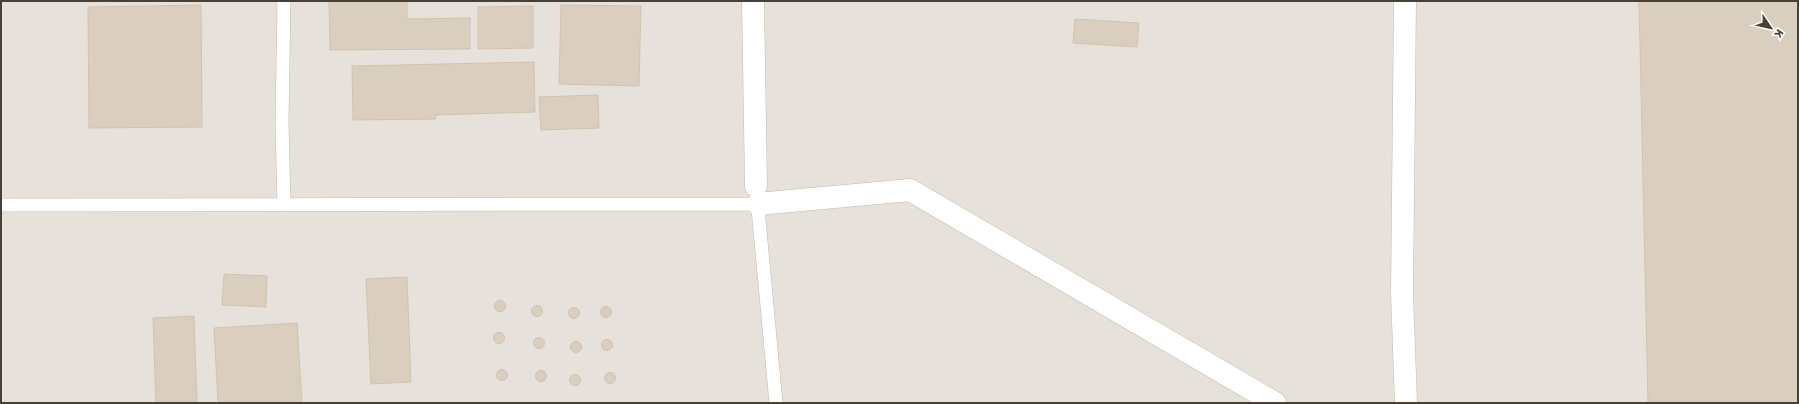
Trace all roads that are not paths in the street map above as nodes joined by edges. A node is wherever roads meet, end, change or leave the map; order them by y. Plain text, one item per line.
1 (284, 1) edge
2 (753, 1) edge
3 (1405, 1) edge
4 (757, 195) junction
5 (1, 205) edge
6 (284, 205) junction
7 (776, 403) edge
8 (1275, 403) edge
9 (1406, 403) edge

1 - 6 lane
2 - 4 street
3 - 9 street
4 - 6 lane
4 - 7 lane
4 - 8 street
5 - 6 lane

